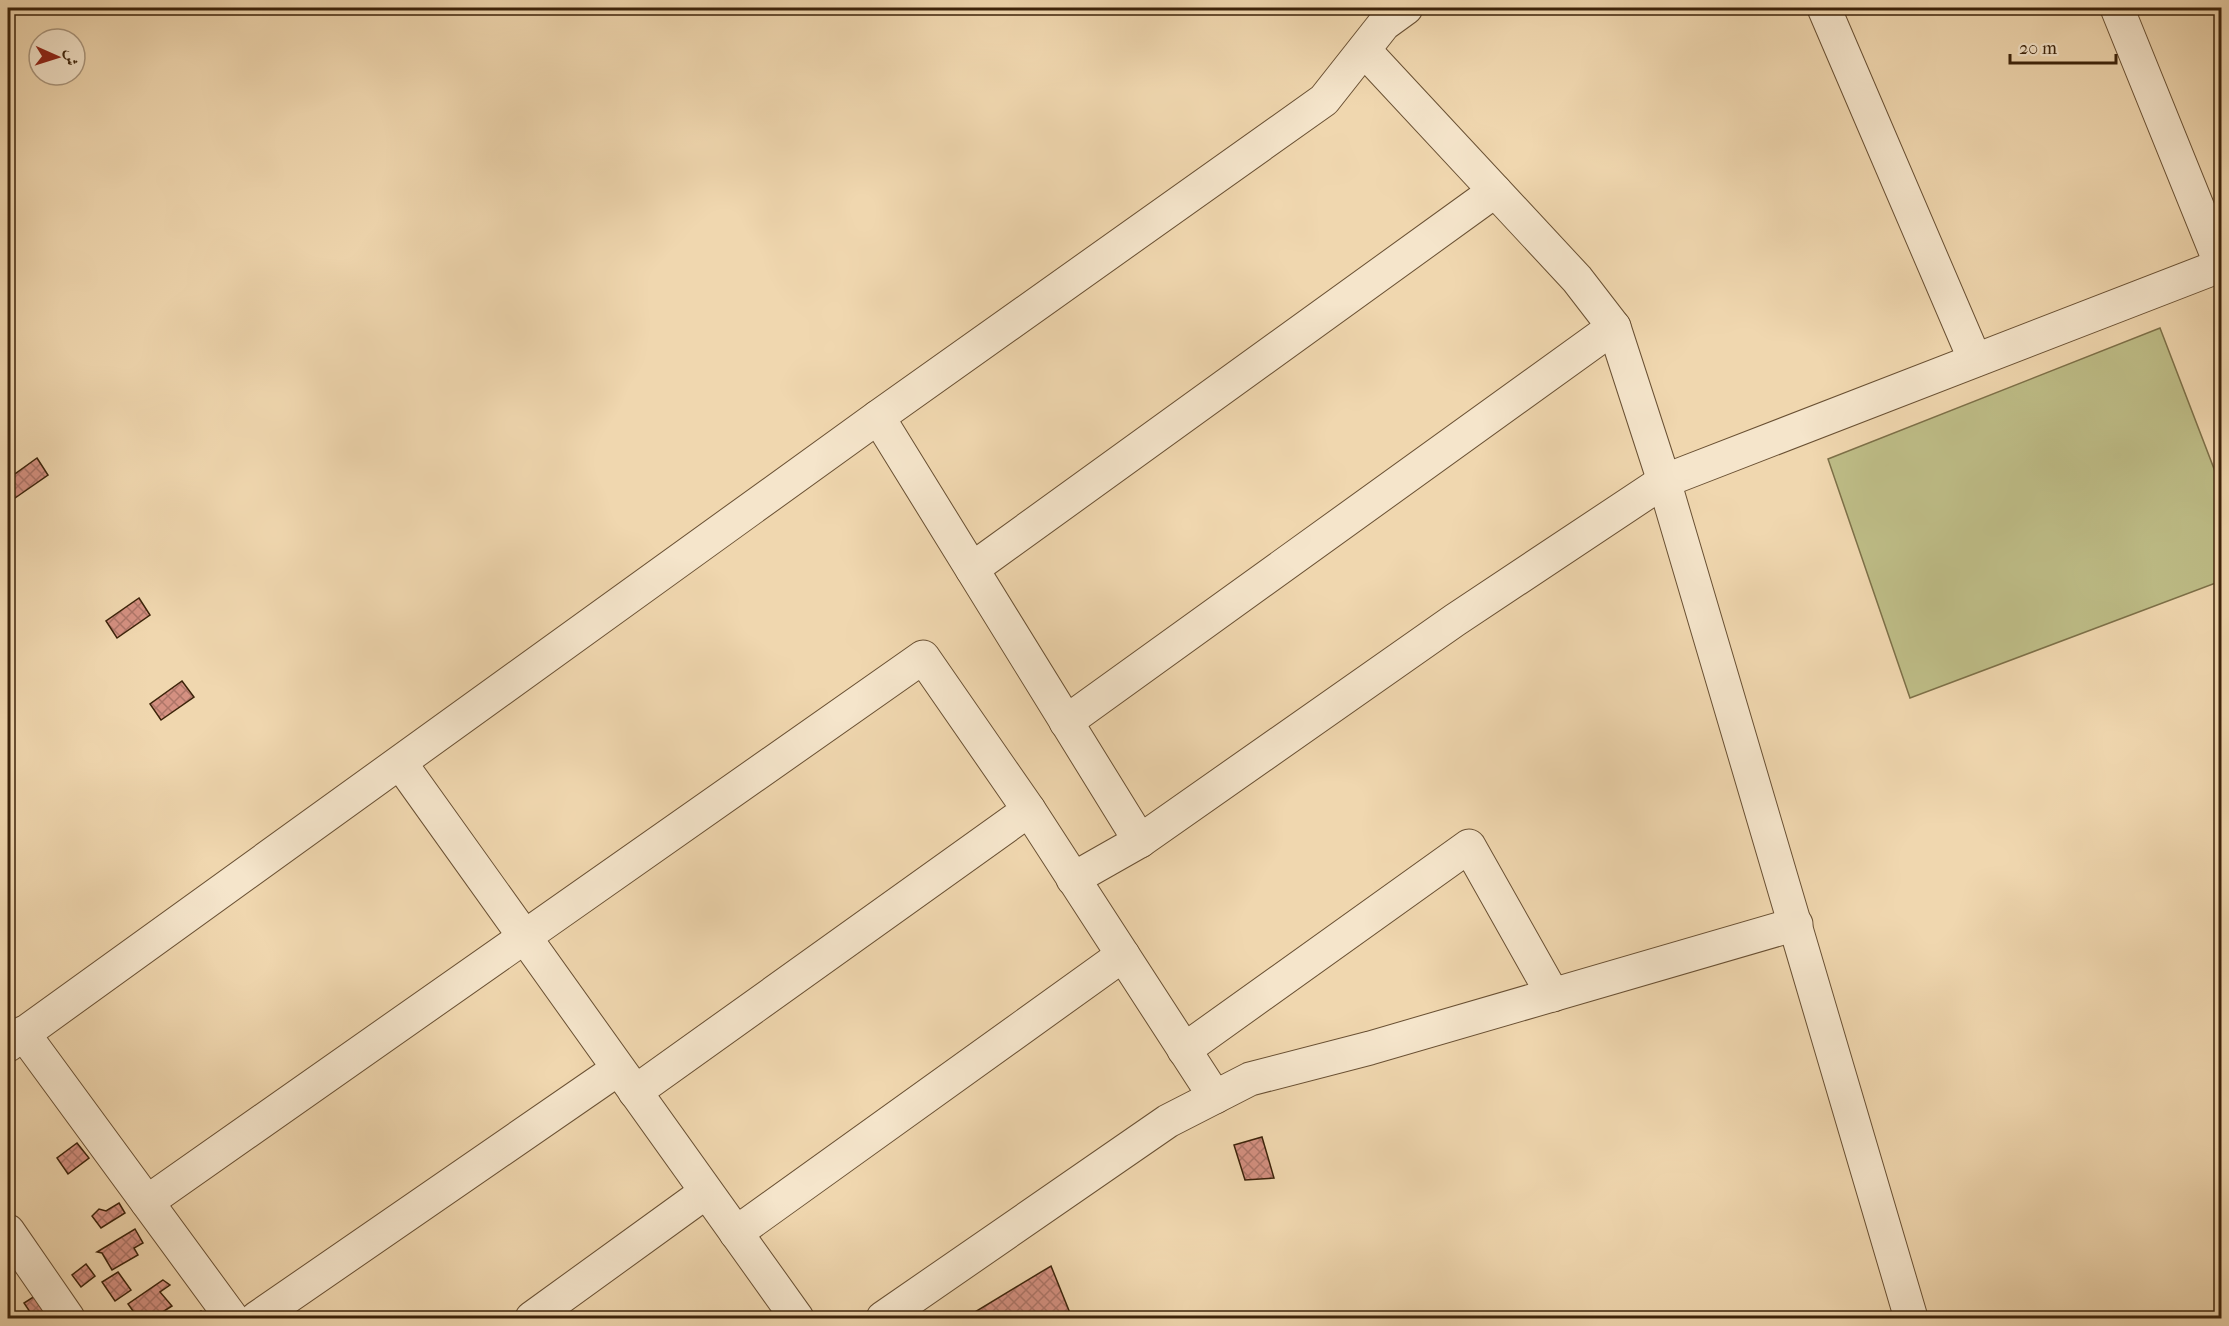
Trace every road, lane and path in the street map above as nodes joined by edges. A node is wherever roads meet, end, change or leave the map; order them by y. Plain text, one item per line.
1 (1406, 8) edge
2 (1824, 8) edge
3 (2117, 8) edge
4 (1364, 50) junction
5 (1495, 191) junction
6 (2221, 265) edge
7 (1614, 327) junction
8 (1975, 360) junction
9 (878, 417) junction
10 (1664, 481) junction
11 (972, 569) junction
12 (1066, 722) junction
13 (401, 764) junction
14 (1029, 810) junction
15 (1140, 841) junction
16 (1073, 879) junction
17 (1796, 924) junction
18 (525, 937) junction
19 (1123, 955) junction
20 (1553, 995) junction
21 (15, 1039) edge
22 (1184, 1050) junction
23 (627, 1080) junction
24 (1215, 1097) junction
25 (706, 1192) junction
26 (147, 1202) junction
27 (8, 1231) edge
28 (736, 1233) junction
29 (68, 1318) edge
30 (232, 1318) edge
31 (257, 1318) edge
32 (532, 1318) edge
33 (797, 1318) edge
34 (883, 1318) edge
35 (1911, 1318) edge

1 - 4 street
2 - 8 street
3 - 6 street
4 - 5 street
4 - 9 street
5 - 7 street
5 - 11 street
6 - 8 street
7 - 10 street
7 - 12 street
8 - 10 street
9 - 11 street
9 - 13 street
10 - 15 street
10 - 17 street
11 - 12 street
12 - 15 street
13 - 18 street
13 - 21 street
14 - 16 street
14 - 18 street
14 - 23 street
15 - 16 street
16 - 19 street
17 - 20 street
17 - 35 street
18 - 23 street
18 - 26 street
19 - 22 street
19 - 28 street
20 - 22 street
20 - 24 street
21 - 26 street
22 - 24 street
23 - 25 street
23 - 31 street
24 - 34 street
25 - 28 street
25 - 32 street
26 - 30 street
27 - 29 street
28 - 33 street

